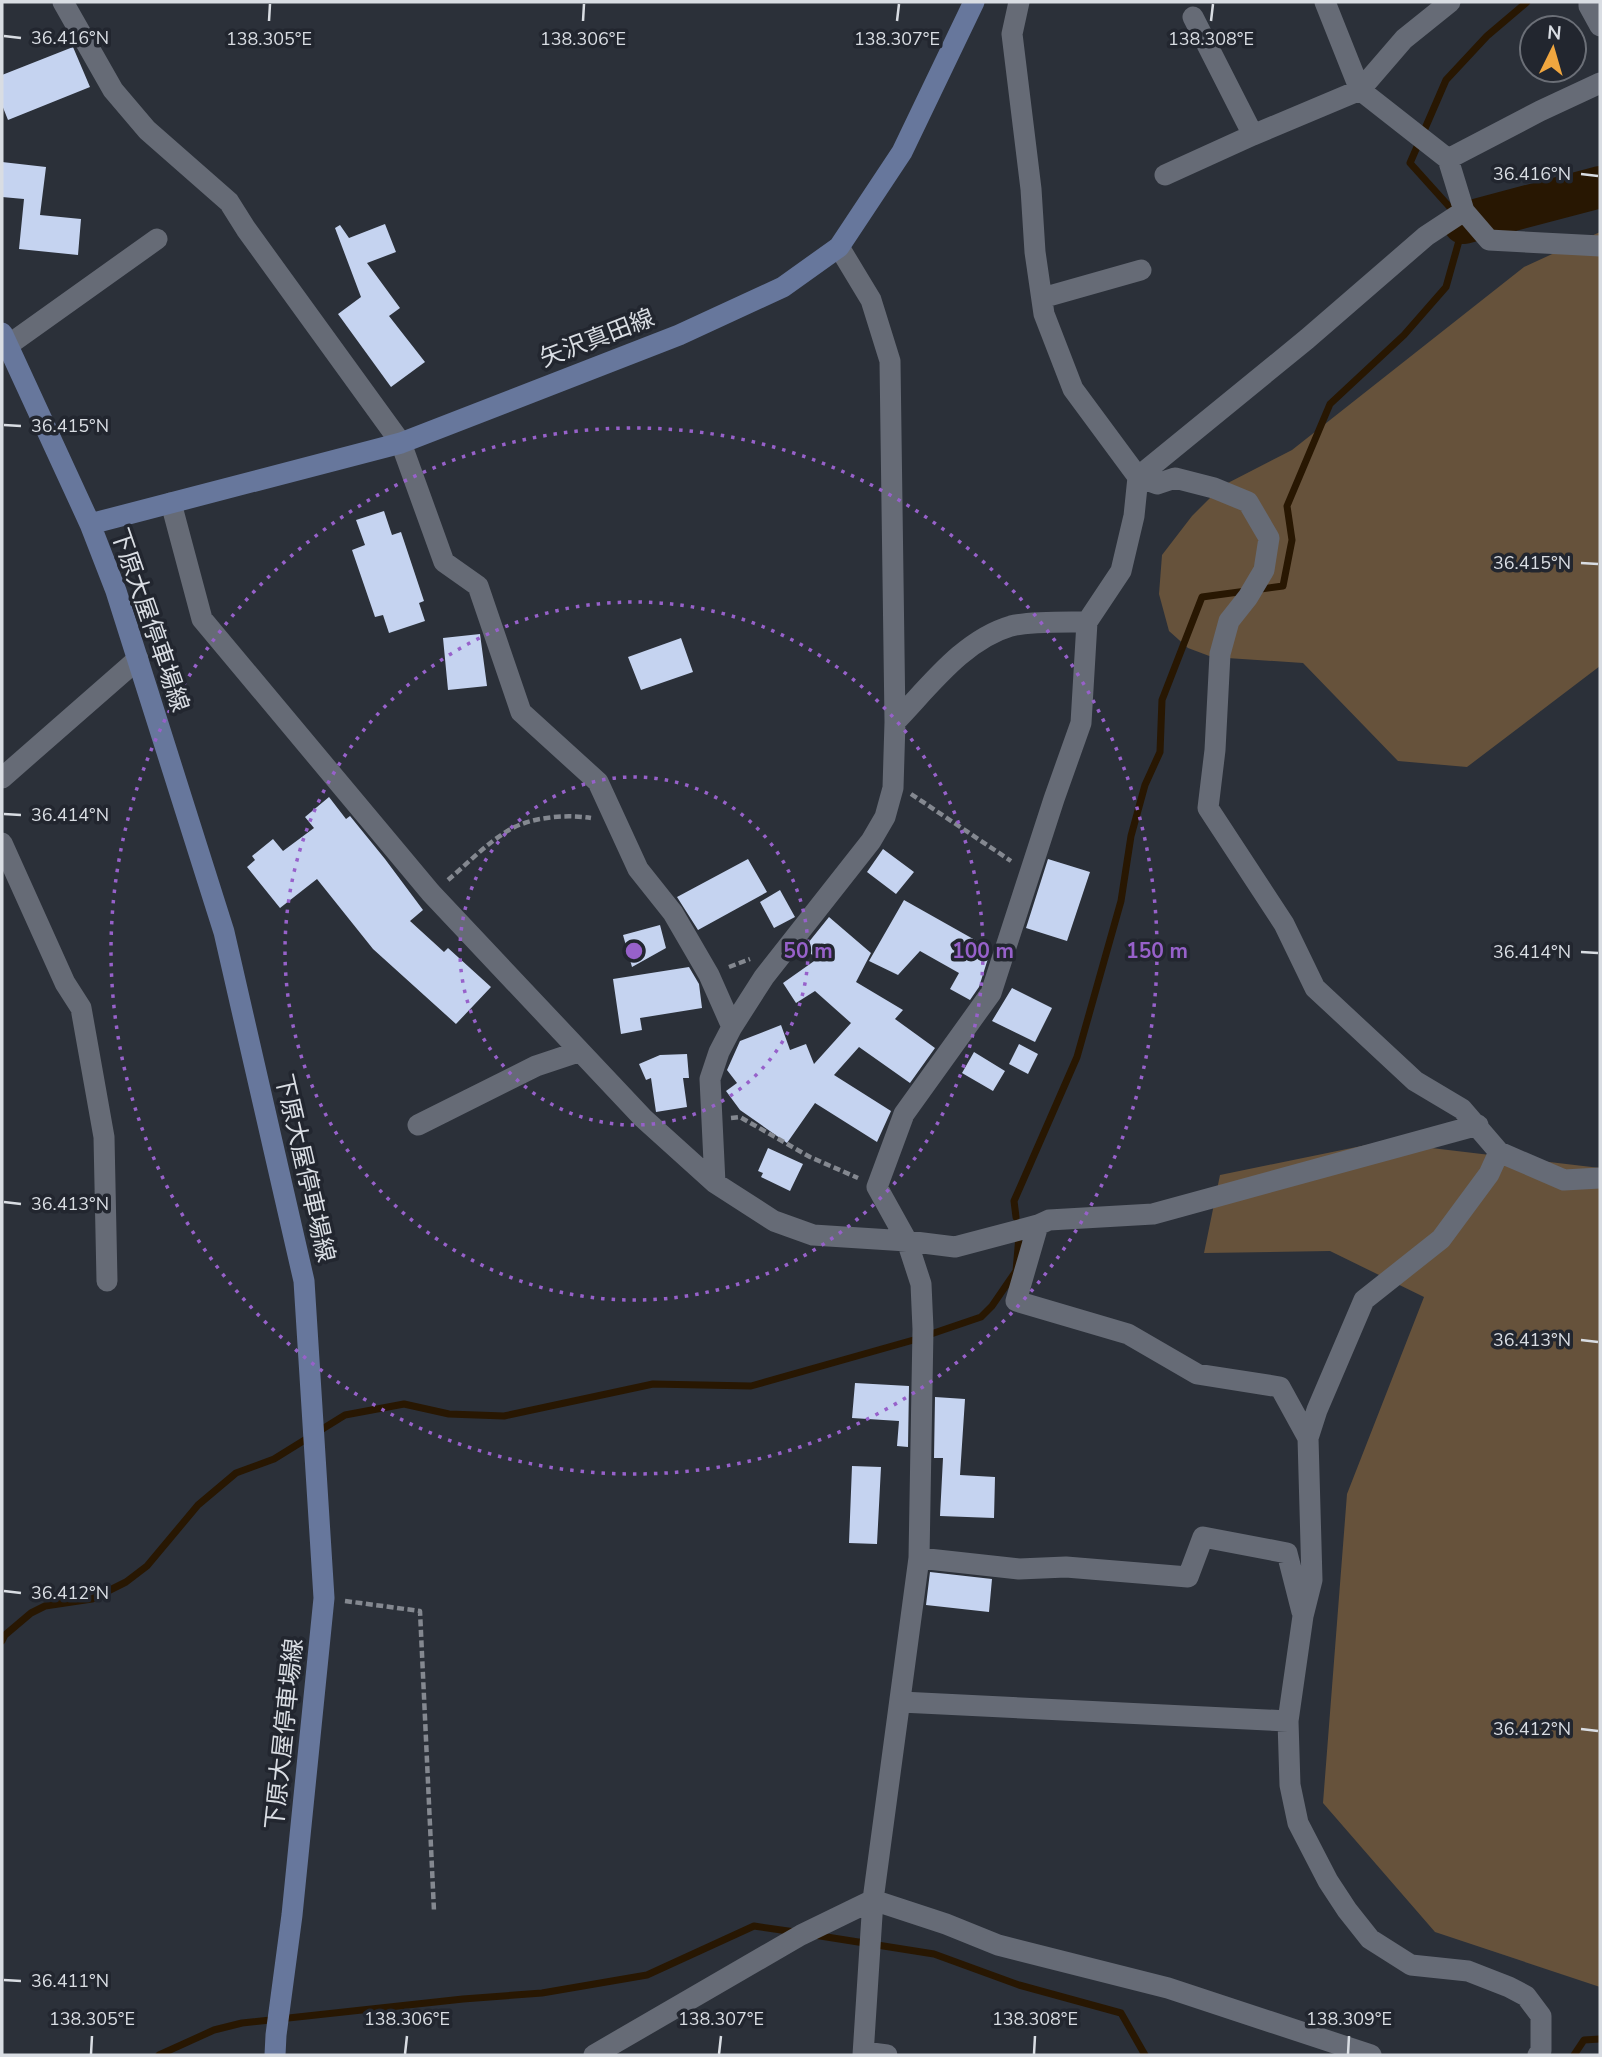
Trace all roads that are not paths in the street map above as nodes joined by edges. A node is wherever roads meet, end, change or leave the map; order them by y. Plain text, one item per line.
1 (63, 2) edge
2 (974, 2) edge
3 (1019, 2) edge
4 (1325, 2) edge
5 (1450, 2) edge
6 (1589, 2) edge
7 (1192, 17) dead end
8 (1600, 26) edge
9 (1600, 83) edge
10 (1360, 90) junction
11 (1253, 135) junction
12 (1448, 159) junction
13 (1164, 175) dead end
14 (1464, 211) junction
15 (157, 239) dead end
16 (1600, 246) edge
17 (839, 247) junction
18 (1140, 270) dead end
19 (1042, 298) junction
20 (6, 350) edge
21 (401, 443) junction
22 (1162, 457) junction
23 (1138, 477) junction
24 (1175, 478) junction
25 (171, 503) junction
26 (90, 524) junction
27 (1087, 622) junction
28 (138, 659) junction
29 (895, 722) junction
30 (2, 778) edge
31 (2, 843) edge
32 (732, 1027) junction
33 (578, 1052) junction
34 (418, 1125) dead end
35 (1478, 1125) junction
36 (1499, 1152) junction
37 (1600, 1178) edge
38 (715, 1183) junction
39 (1038, 1225) junction
40 (907, 1241) junction
41 (107, 1281) dead end
42 (1308, 1438) junction
43 (919, 1558) junction
44 (1303, 1616) junction
45 (901, 1702) junction
46 (1288, 1721) junction
47 (873, 1900) junction
48 (276, 2045) edge
49 (863, 2054) edge
50 (594, 2055) edge
51 (887, 2055) edge
52 (1371, 2055) edge
53 (1538, 2055) edge

1 - 21 street
2 - 17 main road, 矢沢真田線
3 - 19 street
4 - 10 street
5 - 10 street
6 - 8 street
7 - 11 street
9 - 12 street
10 - 11 street
10 - 12 street
11 - 13 street
12 - 14 street
14 - 16 street
14 - 22 street
15 - 20 street
17 - 21 main road, 矢沢真田線
17 - 29 street
18 - 19 street
19 - 23 street
20 - 26 main road, 下原大屋停車場線
21 - 25 main road, 矢沢真田線
21 - 32 street
22 - 23 street
22 - 24 street
23 - 24 street
23 - 27 street
24 - 35 street
25 - 26 main road, 矢沢真田線
25 - 33 street
26 - 28 main road, 下原大屋停車場線
27 - 29 street
27 - 40 street
28 - 30 street
28 - 48 main road, 下原大屋停車場線
29 - 32 street
31 - 41 street
32 - 38 street
33 - 34 street
33 - 38 street
35 - 36 street
35 - 39 street
36 - 37 street
36 - 42 street
38 - 40 street
39 - 40 street
39 - 42 street
40 - 43 street
42 - 44 street
43 - 44 street
43 - 45 street
44 - 46 street
45 - 46 street
45 - 47 street
46 - 53 street
47 - 49 street
47 - 50 street
47 - 52 street
49 - 51 street

